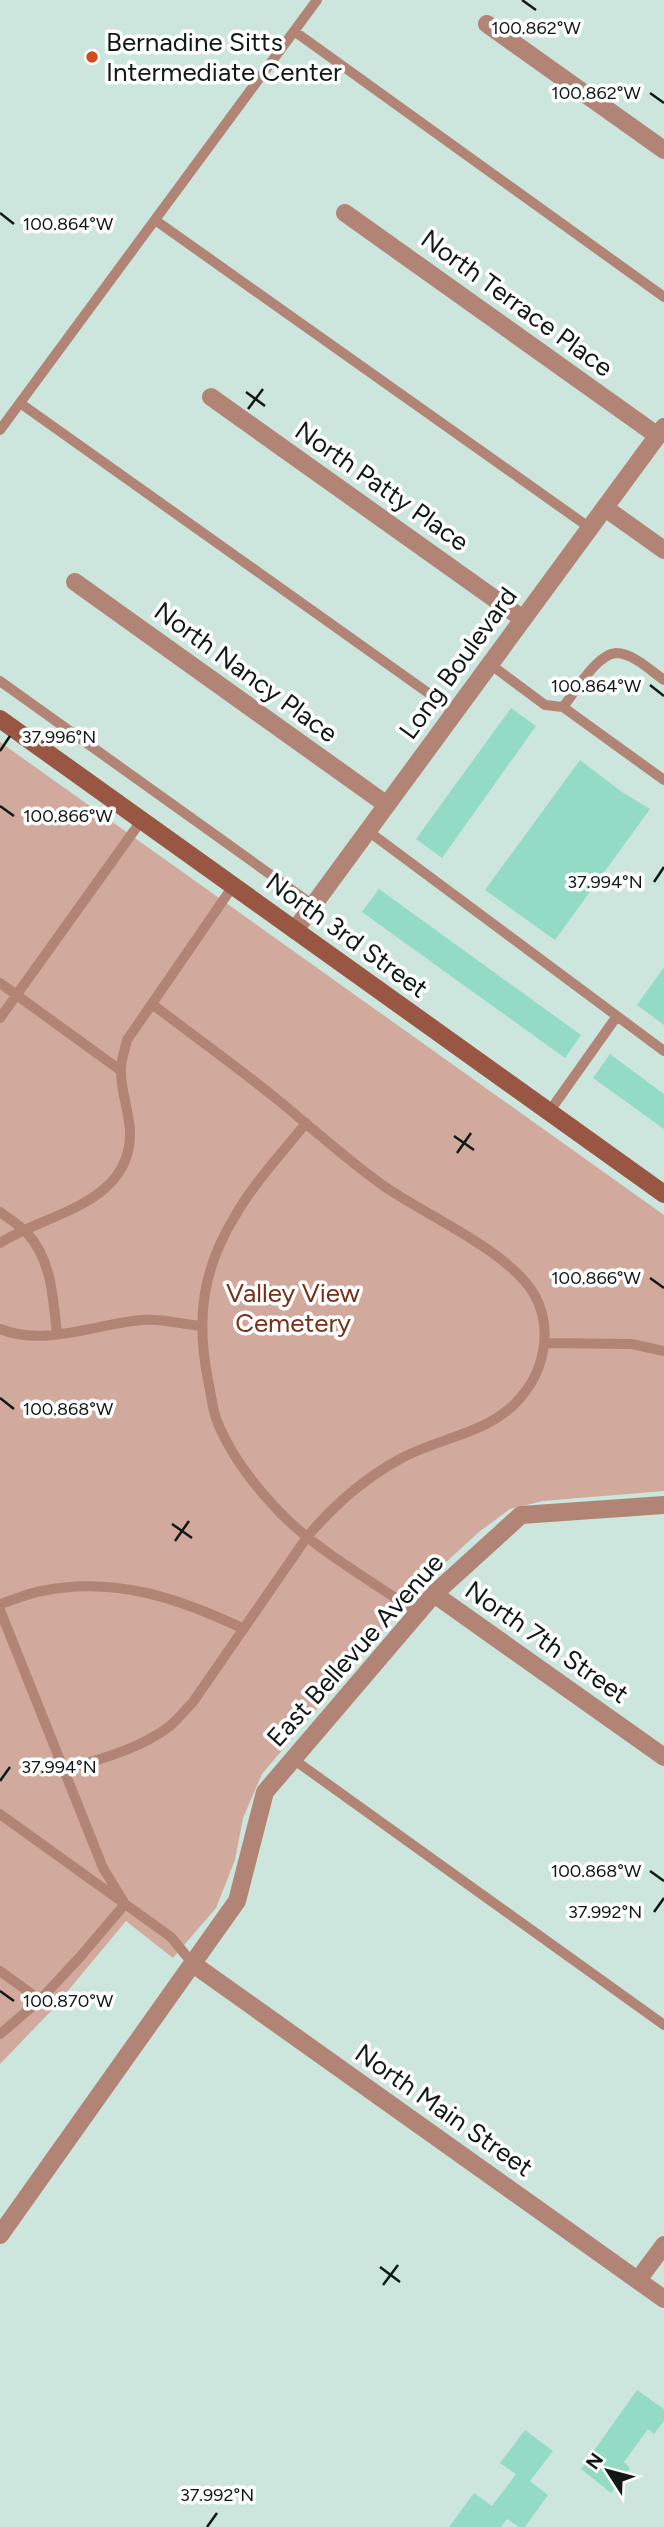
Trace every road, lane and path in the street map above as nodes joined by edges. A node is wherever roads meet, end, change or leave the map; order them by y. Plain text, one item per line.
1 (317, 0) edge
2 (487, 24) dead end
3 (293, 31) junction
4 (664, 150) edge
5 (345, 213) dead end
6 (155, 220) junction
7 (664, 297) edge
8 (211, 397) dead end
9 (20, 403) junction
10 (0, 430) edge
11 (661, 432) edge
12 (605, 508) junction
13 (590, 528) junction
14 (664, 550) edge
15 (75, 582) dead end
16 (523, 619) junction
17 (490, 664) junction
18 (664, 680) edge
19 (0, 681) edge
20 (564, 707) junction
21 (455, 712) junction
22 (0, 719) edge
23 (664, 780) edge
24 (387, 805) junction
25 (141, 821) junction
26 (368, 831) junction
27 (233, 886) junction
28 (313, 905) junction
29 (295, 930) junction
30 (0, 983) edge
31 (17, 995) junction
32 (152, 1003) junction
33 (617, 1016) junction
34 (0, 1018) edge
35 (664, 1051) edge
36 (120, 1070) junction
37 (549, 1112) junction
38 (306, 1123) junction
39 (664, 1194) edge
40 (0, 1212) edge
41 (26, 1231) junction
42 (0, 1243) edge
43 (201, 1326) junction
44 (0, 1329) edge
45 (57, 1334) junction
46 (545, 1343) junction
47 (664, 1351) edge
48 (664, 1505) edge
49 (307, 1537) junction
50 (434, 1594) junction
51 (0, 1604) edge
52 (0, 1610) edge
53 (418, 1613) junction
54 (244, 1629) junction
55 (664, 1757) edge
56 (293, 1759) junction
57 (65, 1770) junction
58 (0, 1814) edge
59 (125, 1904) junction
60 (193, 1964) junction
61 (0, 1971) edge
62 (40, 2000) junction
63 (664, 2025) edge
64 (0, 2034) edge
65 (0, 2235) edge
66 (664, 2245) edge
67 (638, 2280) junction
68 (664, 2299) edge

1 - 3 lane
2 - 4 street
3 - 6 lane
3 - 7 lane
5 - 11 street, North Terrace Place
6 - 9 lane
6 - 13 lane
8 - 16 street, North Patty Place
9 - 10 lane
9 - 21 lane
11 - 12 street, Long Boulevard
12 - 13 street, Long Boulevard
12 - 14 street
13 - 16 street, Long Boulevard
15 - 24 street, North Nancy Place
16 - 17 street, Long Boulevard
17 - 20 lane
17 - 21 street, Long Boulevard
18 - 20 lane
19 - 28 lane
20 - 23 lane
21 - 24 street, Long Boulevard
22 - 25 main road, North 3rd Street
24 - 26 street, Long Boulevard
25 - 27 main road, North 3rd Street
25 - 31 lane
26 - 28 street, Long Boulevard
26 - 33 lane
27 - 29 main road, North 3rd Street
27 - 32 lane
28 - 29 street, Long Boulevard
29 - 37 main road, North 3rd Street
30 - 31 lane
31 - 34 lane
31 - 36 lane
32 - 36 lane
32 - 38 lane
33 - 35 lane
33 - 37 lane
36 - 41 lane
37 - 39 main road, North 3rd Street
38 - 43 lane
38 - 46 lane
40 - 41 lane
41 - 42 lane
41 - 45 lane
43 - 45 lane
43 - 49 lane
44 - 45 lane
46 - 47 lane
46 - 49 lane
48 - 50 street, East Bellevue Avenue
49 - 53 lane
49 - 54 lane
50 - 53 street, East Bellevue Avenue
50 - 55 street, North 7th Street
51 - 54 lane
52 - 57 lane
53 - 56 street, East Bellevue Avenue
54 - 57 lane
56 - 60 street, East Bellevue Avenue
56 - 63 lane
57 - 59 lane
58 - 59 lane
59 - 60 lane
59 - 62 lane
60 - 65 street, East Bellevue Avenue
60 - 67 street, North Main Street
61 - 62 lane
62 - 64 lane
66 - 67 street
67 - 68 street, North Main Street

